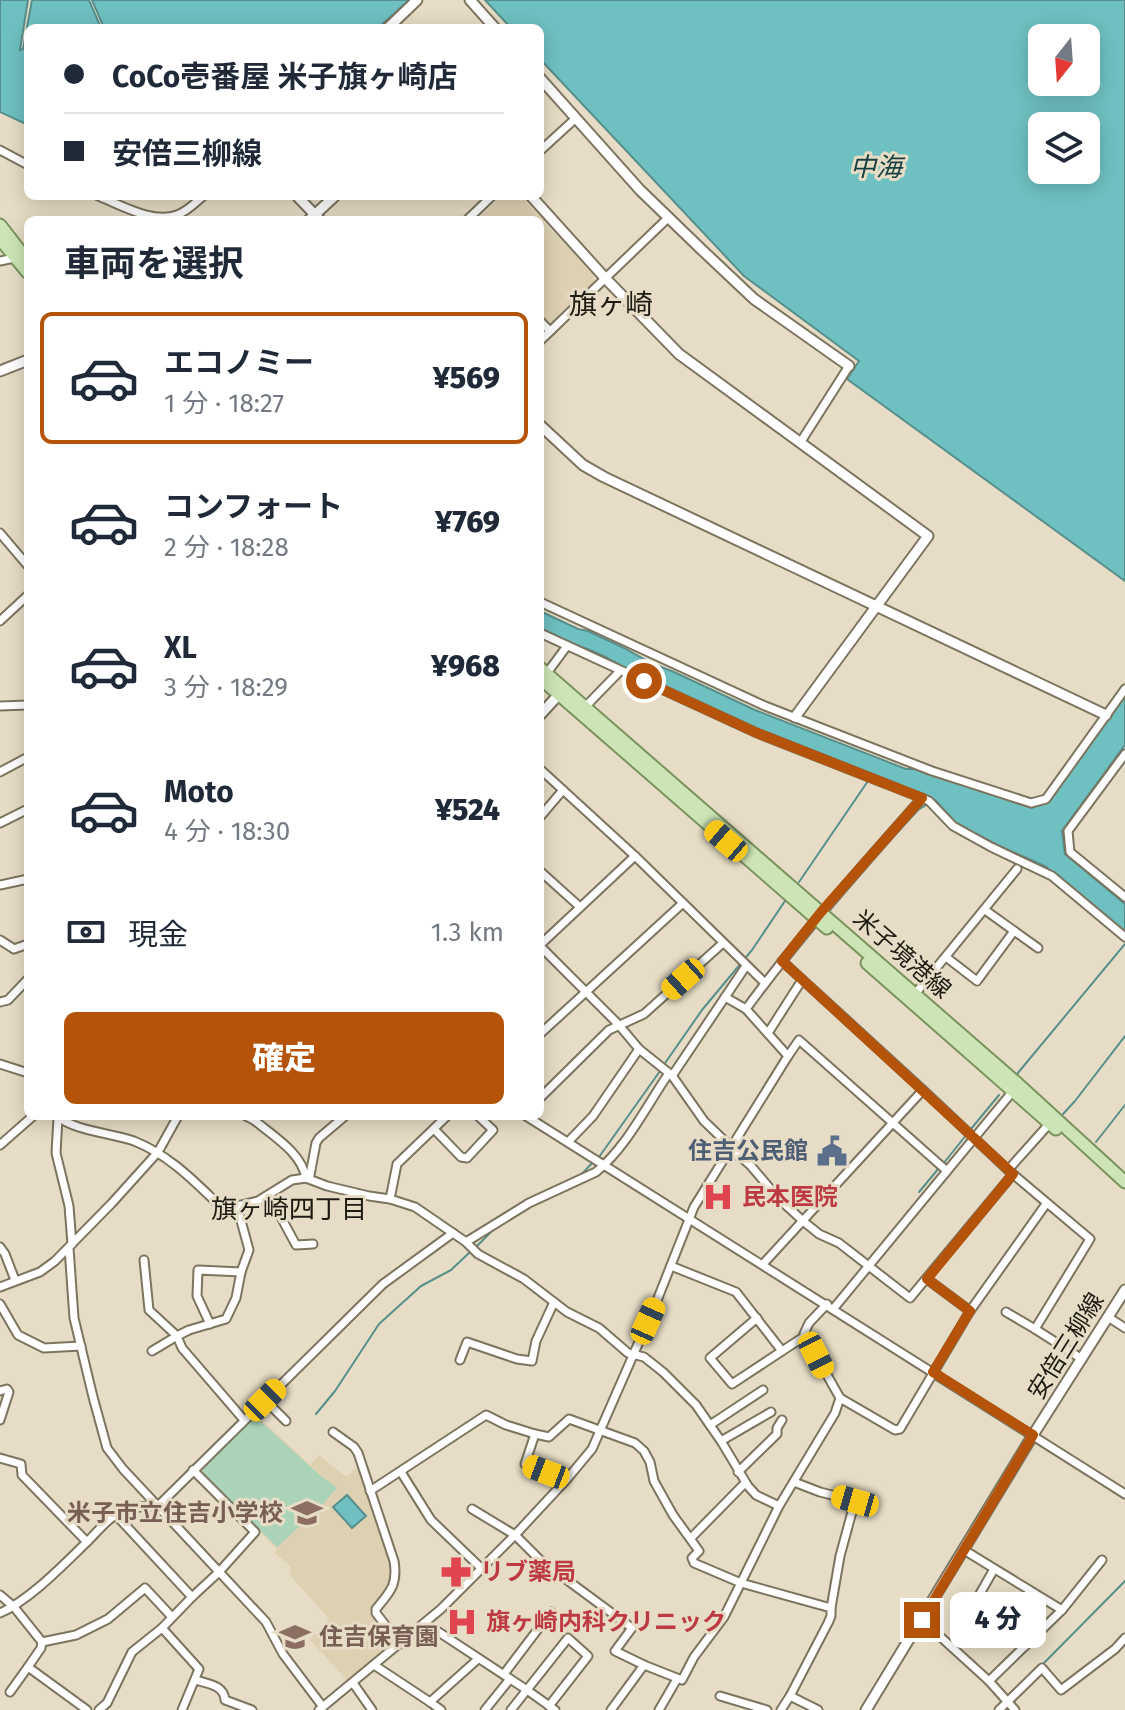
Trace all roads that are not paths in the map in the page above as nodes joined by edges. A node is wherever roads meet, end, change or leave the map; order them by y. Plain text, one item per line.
1 (417, 0) edge
2 (470, 0) edge
3 (393, 24) edge
4 (491, 24) edge
5 (544, 82) edge
6 (576, 118) junction
7 (544, 147) edge
8 (0, 150) edge
9 (24, 163) edge
10 (109, 200) edge
11 (198, 200) edge
12 (300, 200) edge
13 (331, 200) edge
14 (488, 200) edge
15 (535, 200) edge
16 (152, 216) edge
17 (174, 216) edge
18 (313, 216) edge
19 (317, 216) edge
20 (471, 216) edge
21 (669, 217) junction
22 (0, 225) edge
23 (0, 239) edge
24 (24, 256) edge
25 (14, 258) junction
26 (0, 261) edge
27 (24, 269) edge
28 (605, 278) junction
29 (544, 325) edge
30 (550, 331) junction
31 (544, 337) edge
32 (24, 365) edge
33 (849, 366) joint
34 (0, 371) edge
35 (544, 429) edge
36 (800, 443) junction
37 (0, 533) edge
38 (24, 561) edge
39 (24, 599) edge
40 (544, 604) edge
41 (877, 607) junction
42 (0, 621) edge
43 (544, 635) edge
44 (567, 646) junction
45 (544, 671) edge
46 (620, 671) junction
47 (544, 675) edge
48 (1125, 689) edge
49 (562, 692) junction
50 (24, 705) edge
51 (0, 706) edge
52 (586, 706) junction
53 (544, 711) edge
54 (1106, 715) junction
55 (795, 717) junction
56 (1125, 754) edge
57 (24, 759) edge
58 (0, 772) edge
59 (544, 773) edge
60 (563, 790) junction
61 (922, 798) junction
62 (24, 811) edge
63 (544, 812) edge
64 (0, 823) edge
65 (635, 856) junction
66 (1017, 869) dead end
67 (544, 875) edge
68 (24, 880) edge
69 (0, 885) edge
70 (1125, 897) edge
71 (683, 903) junction
72 (580, 907) junction
73 (985, 910) junction
74 (819, 915) junction
75 (1014, 931) junction
76 (1125, 937) edge
77 (0, 940) edge
78 (544, 942) edge
79 (723, 943) junction
80 (24, 945) edge
81 (1038, 948) dead end
82 (544, 950) edge
83 (946, 957) junction
84 (782, 961) junction
85 (746, 966) junction
86 (802, 980) junction
87 (24, 983) edge
88 (765, 983) junction
89 (585, 992) junction
90 (915, 994) junction
91 (725, 997) junction
92 (0, 1002) edge
93 (746, 1009) junction
94 (618, 1024) junction
95 (544, 1030) edge
96 (768, 1033) junction
97 (639, 1049) junction
98 (788, 1056) junction
99 (0, 1064) edge
100 (24, 1072) edge
101 (671, 1074) junction
102 (923, 1090) junction
103 (1013, 1090) junction
104 (544, 1094) edge
105 (28, 1120) edge
106 (58, 1120) edge
107 (63, 1120) edge
108 (176, 1120) edge
109 (256, 1120) edge
110 (340, 1120) edge
111 (443, 1120) edge
112 (482, 1120) edge
113 (532, 1120) edge
114 (892, 1122) junction
115 (1050, 1123) junction
116 (434, 1129) junction
117 (974, 1138) junction
118 (568, 1142) junction
119 (0, 1145) edge
120 (730, 1149) junction
121 (158, 1152) junction
122 (605, 1165) junction
123 (947, 1171) junction
124 (1010, 1172) junction
125 (306, 1178) junction
126 (1125, 1182) edge
127 (1125, 1190) edge
128 (269, 1195) junction
129 (390, 1199) junction
130 (1046, 1204) junction
131 (237, 1206) junction
132 (689, 1218) junction
133 (803, 1221) junction
134 (453, 1233) junction
135 (466, 1242) junction
136 (313, 1244) dead end
137 (70, 1246) junction
138 (0, 1247) edge
139 (144, 1260) dead end
140 (763, 1264) junction
141 (671, 1266) junction
142 (869, 1266) junction
143 (241, 1272) junction
144 (927, 1279) junction
145 (15, 1280) junction
146 (0, 1287) edge
147 (1125, 1290) edge
148 (554, 1302) junction
149 (0, 1304) edge
150 (830, 1306) junction
151 (970, 1311) junction
152 (1006, 1312) dead end
153 (1108, 1317) junction
154 (757, 1318) junction
155 (210, 1324) junction
156 (1125, 1328) edge
157 (1035, 1329) junction
158 (177, 1336) junction
159 (805, 1336) junction
160 (81, 1346) junction
161 (152, 1351) dead end
162 (782, 1351) junction
163 (634, 1353) junction
164 (1082, 1359) junction
165 (460, 1360) dead end
166 (933, 1372) junction
167 (763, 1390) dead end
168 (0, 1391) edge
169 (840, 1398) junction
170 (265, 1400) junction
171 (771, 1412) dead end
172 (0, 1420) edge
173 (244, 1420) junction
174 (782, 1420) dead end
175 (286, 1421) dead end
176 (710, 1425) junction
177 (599, 1431) junction
178 (333, 1432) dead end
179 (535, 1434) junction
180 (1033, 1435) junction
181 (721, 1441) junction
182 (0, 1458) edge
183 (193, 1470) junction
184 (401, 1472) junction
185 (738, 1472) junction
186 (567, 1479) junction
187 (794, 1482) junction
188 (745, 1483) junction
189 (370, 1491) junction
190 (1125, 1494) edge
191 (158, 1506) junction
192 (779, 1506) junction
193 (472, 1509) dead end
194 (115, 1514) junction
195 (515, 1535) junction
196 (691, 1538) junction
197 (87, 1542) junction
198 (964, 1550) junction
199 (1102, 1560) dead end
200 (482, 1569) junction
201 (994, 1569) junction
202 (219, 1572) junction
203 (741, 1583) junction
204 (0, 1595) edge
205 (192, 1597) junction
206 (14, 1607) junction
207 (831, 1608) junction
208 (1062, 1610) junction
209 (551, 1612) dead end
210 (0, 1613) edge
211 (172, 1617) junction
212 (922, 1620) junction
213 (425, 1623) junction
214 (162, 1628) junction
215 (1125, 1638) edge
216 (42, 1642) junction
217 (400, 1644) junction
218 (1025, 1646) junction
219 (478, 1659) junction
220 (374, 1665) junction
221 (644, 1665) junction
222 (28, 1667) junction
223 (507, 1677) junction
224 (677, 1679) junction
225 (196, 1680) junction
226 (989, 1681) junction
227 (353, 1683) junction
228 (527, 1690) junction
229 (10, 1692) dead end
230 (720, 1696) dead end
231 (790, 1696) junction
232 (1008, 1701) junction
233 (430, 1702) junction
234 (552, 1708) edge
235 (321, 1709) edge
236 (87, 1710) edge
237 (99, 1710) edge
238 (182, 1710) edge
239 (252, 1710) edge
240 (372, 1710) edge
241 (441, 1710) edge
242 (485, 1710) edge
243 (511, 1710) edge
244 (611, 1710) edge
245 (659, 1710) edge
246 (767, 1710) edge
247 (781, 1710) edge
248 (818, 1710) edge
249 (866, 1710) edge
250 (999, 1710) edge
251 (1015, 1710) edge

1 - 3 street
2 - 4 street
5 - 6 street
6 - 7 street
6 - 21 street
8 - 9 street
10 - 16 street
11 - 17 street
12 - 18 street
13 - 19 street
14 - 20 street
15 - 28 street
21 - 28 street
21 - 33 street
22 - 24 main road
23 - 25 main road
25 - 26 street
25 - 27 main road
28 - 30 street
28 - 36 street
29 - 30 street
30 - 31 street
32 - 34 street
33 - 36 street
35 - 41 street
36 - 41 street
37 - 38 street
39 - 42 street
40 - 55 street
41 - 54 street
41 - 55 street
43 - 44 street
44 - 45 street
44 - 46 street
46 - 52 street
46 - 61 street
47 - 49 main road, 米子境港線
48 - 54 street
49 - 52 main road, 米子境港線
49 - 53 street
49 - 74 main road, 米子境港線
50 - 51 street
52 - 74 main road, 米子境港線
54 - 55 street
56 - 70 street
57 - 58 street
59 - 60 street
60 - 63 street
60 - 65 street
61 - 74 street
61 - 76 street
62 - 64 street
65 - 71 street
65 - 72 street
66 - 73 street
67 - 72 street
68 - 69 street
71 - 79 street
71 - 89 street
72 - 78 street
73 - 75 street
73 - 83 street
74 - 84 street
74 - 90 main road, 米子境港線
74 - 103 main road, 米子境港線
75 - 81 street
75 - 83 street
77 - 80 street
79 - 85 street
79 - 94 street
82 - 89 street
83 - 90 street
84 - 86 street
84 - 88 street
85 - 88 street
85 - 91 street
86 - 96 street
86 - 102 street
87 - 92 street
88 - 93 street
89 - 94 street
89 - 95 street
90 - 126 main road, 米子境港線
91 - 93 street
91 - 101 street
93 - 96 street
94 - 97 street
94 - 104 street
96 - 98 street
97 - 101 street
97 - 118 street
98 - 114 street
98 - 120 street
99 - 100 street
101 - 120 street
101 - 122 street
102 - 114 street
102 - 117 street
103 - 115 main road, 米子境港線
103 - 117 street
105 - 119 street
106 - 137 street
107 - 121 street
108 - 121 street
109 - 125 street
110 - 125 street
111 - 116 street
112 - 116 street
113 - 118 street
114 - 123 street
114 - 133 street
115 - 124 street
115 - 127 main road, 米子境港線
116 - 129 street
117 - 123 street
117 - 124 street
118 - 122 street
120 - 132 street
120 - 133 street
121 - 131 street
121 - 137 street
122 - 132 street
122 - 135 street
123 - 142 street
124 - 130 street
124 - 144 street
125 - 128 street
125 - 129 street
128 - 131 street
128 - 136 street
129 - 134 street
130 - 151 street
130 - 157 street
131 - 143 street
132 - 140 street
132 - 141 street
133 - 140 street
133 - 142 street
134 - 135 street
134 - 170 street
135 - 148 street
137 - 145 street
137 - 160 street
138 - 145 street
139 - 158 street
140 - 150 street
141 - 154 street
141 - 163 street
142 - 144 street
142 - 150 street
143 - 155 street
143 - 155 street
144 - 151 street
145 - 146 street
147 - 153 street, 安倍三柳線
148 - 163 street
148 - 165 street
149 - 160 street
150 - 159 street
150 - 166 street
151 - 166 street
152 - 157 street
153 - 156 street
153 - 164 street, 安倍三柳線
154 - 162 street
154 - 162 street
155 - 158 street
157 - 164 street
158 - 161 street
158 - 173 street
159 - 162 street
159 - 169 street
160 - 191 street
163 - 176 street
163 - 177 street
164 - 180 street, 安倍三柳線
166 - 169 street
166 - 180 street
167 - 176 street
168 - 172 street
169 - 187 street
170 - 173 street
170 - 175 street
171 - 181 street
173 - 183 street
174 - 185 street
176 - 181 street
177 - 179 street
177 - 186 street
177 - 196 street
178 - 189 street
179 - 184 street
179 - 186 street
180 - 190 street
180 - 198 street, 安倍三柳線
181 - 185 street
182 - 197 street
183 - 191 street
183 - 202 street
184 - 189 street
184 - 200 street
185 - 188 street
186 - 195 street
187 - 192 street
187 - 207 street
188 - 192 street
188 - 196 street
189 - 217 street
191 - 194 street
191 - 202 street
192 - 203 street
193 - 195 street
194 - 197 street
194 - 205 street
195 - 200 street
195 - 221 street
196 - 203 street
197 - 206 street
198 - 201 street
198 - 212 street, 安倍三柳線
199 - 208 street
200 - 213 street
201 - 208 street
201 - 218 street
202 - 205 street
202 - 235 street
203 - 207 street
203 - 224 street
204 - 206 street
205 - 211 street
206 - 210 street
206 - 216 street
207 - 231 street
208 - 218 street
209 - 223 street
211 - 214 street
211 - 216 street
212 - 226 street
212 - 249 street, 安倍三柳線
213 - 217 street
213 - 219 street
214 - 225 street
214 - 237 street
215 - 232 street
216 - 222 street
217 - 220 street
218 - 226 street
219 - 223 street
219 - 233 street
220 - 227 street
220 - 233 street
221 - 224 street
221 - 244 street
222 - 229 street
222 - 236 street
223 - 228 street
223 - 242 street
224 - 245 street
225 - 238 street
225 - 239 street
226 - 232 street
227 - 235 street
227 - 240 street
228 - 234 street
228 - 234 street
228 - 243 street
230 - 246 street
231 - 247 street
231 - 248 street
232 - 250 street
232 - 251 street
233 - 241 street

